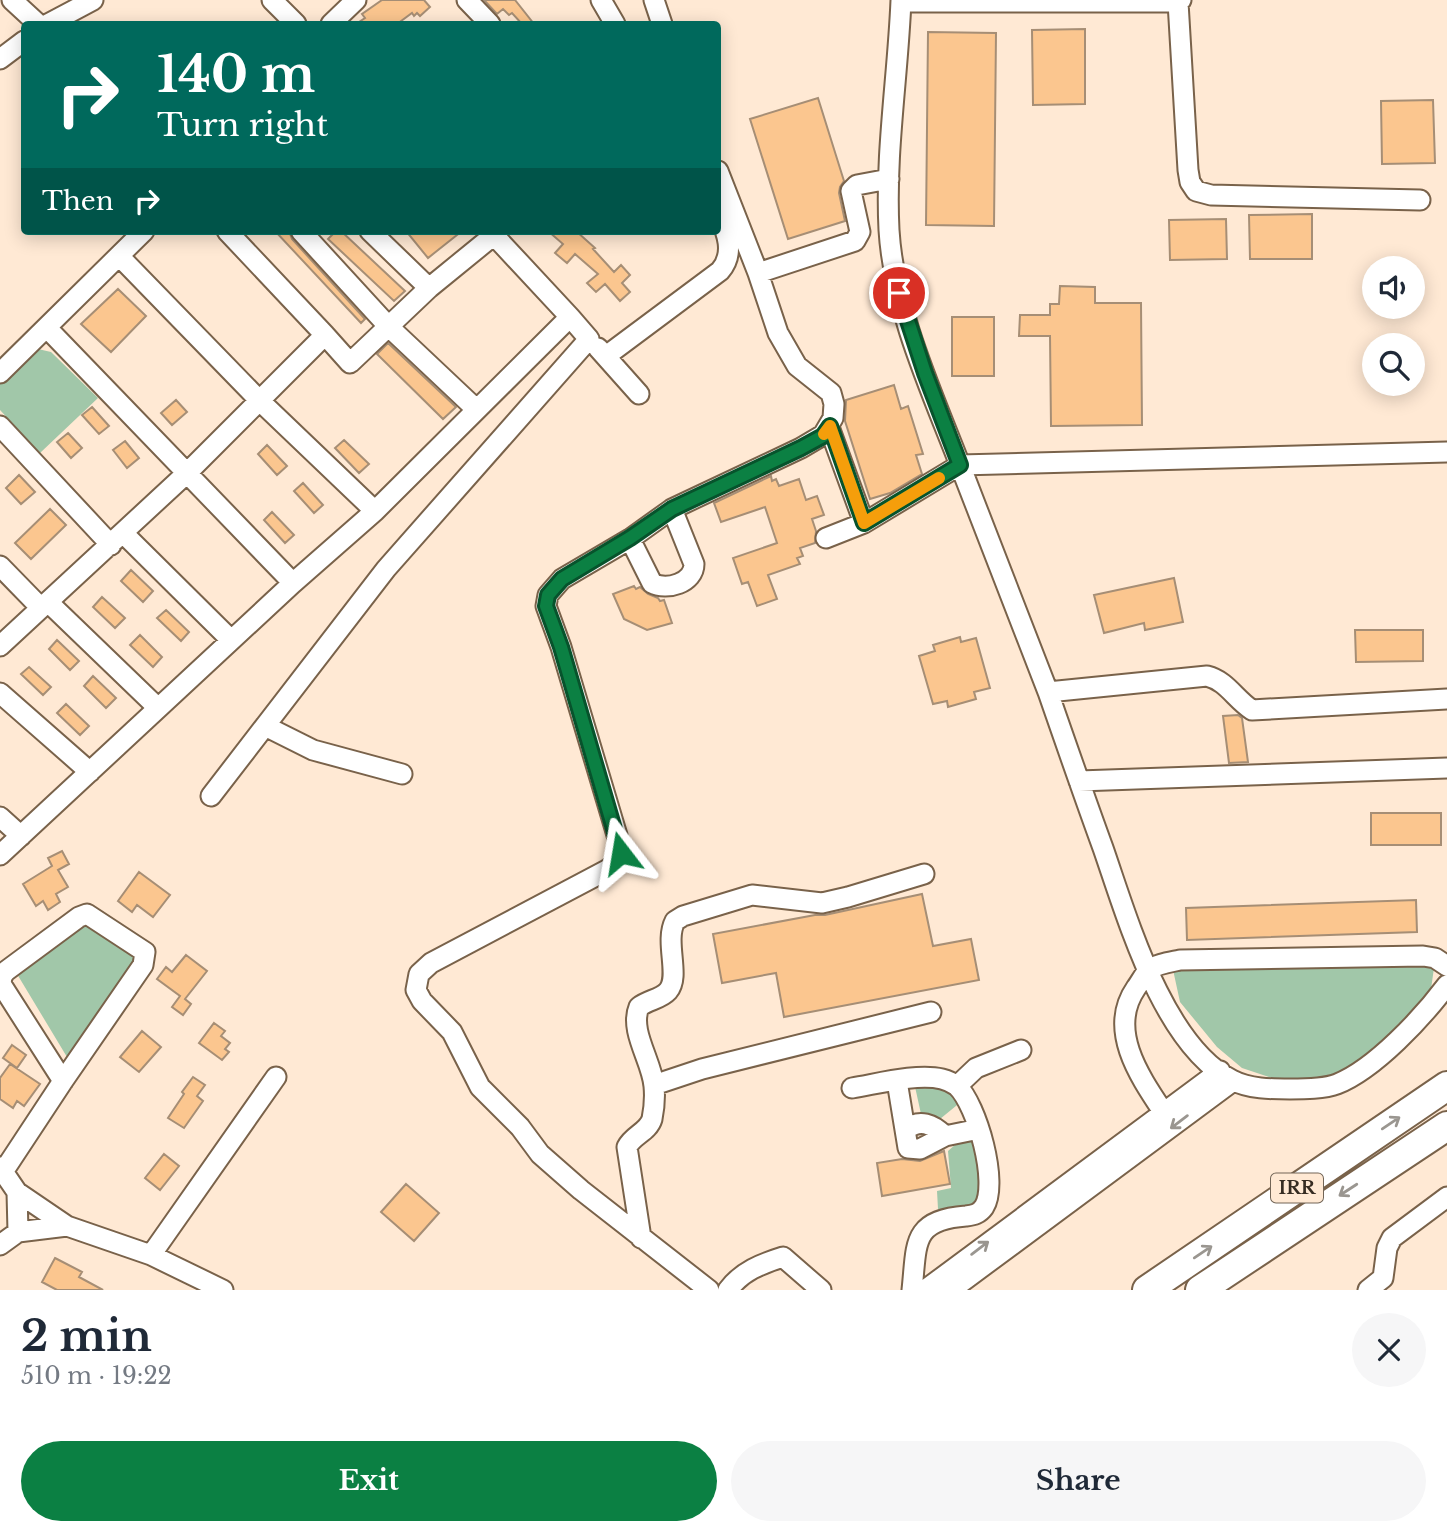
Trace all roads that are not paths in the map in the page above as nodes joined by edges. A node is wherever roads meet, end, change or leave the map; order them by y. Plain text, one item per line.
1 (12, 0) edge
2 (93, 0) edge
3 (272, 0) edge
4 (356, 0) edge
5 (467, 0) edge
6 (601, 0) edge
7 (653, 0) edge
8 (901, 1) edge
9 (1180, 1) edge
10 (56, 14) edge
11 (35, 21) edge
12 (293, 21) edge
13 (334, 21) edge
14 (487, 21) edge
15 (613, 21) edge
16 (661, 21) edge
17 (21, 43) edge
18 (0, 60) edge
19 (721, 179) edge
20 (889, 179) junction
21 (1420, 200) dead end
22 (721, 219) edge
23 (140, 235) edge
24 (232, 235) edge
25 (305, 235) edge
26 (374, 235) edge
27 (490, 235) edge
28 (494, 235) edge
29 (119, 256) junction
30 (758, 273) junction
31 (429, 288) junction
32 (570, 317) junction
33 (389, 327) junction
34 (47, 328) junction
35 (325, 335) junction
36 (589, 339) junction
37 (606, 356) junction
38 (0, 373) edge
39 (639, 394) dead end
40 (260, 401) junction
41 (476, 409) junction
42 (0, 426) edge
43 (830, 426) junction
44 (1447, 452) edge
45 (960, 465) junction
46 (187, 473) junction
47 (672, 509) junction
48 (375, 511) junction
49 (864, 523) junction
50 (630, 538) junction
51 (826, 538) dead end
52 (117, 539) junction
53 (0, 566) edge
54 (293, 583) junction
55 (45, 605) junction
56 (231, 640) junction
57 (0, 646) edge
58 (1048, 692) junction
59 (0, 693) edge
60 (1447, 699) edge
61 (157, 707) junction
62 (265, 726) junction
63 (1447, 768) edge
64 (90, 772) junction
65 (402, 774) dead end
66 (1079, 781) junction
67 (212, 796) dead end
68 (0, 817) edge
69 (21, 836) junction
70 (0, 855) edge
71 (924, 874) dead end
72 (1447, 966) edge
73 (1149, 969) junction
74 (1447, 985) edge
75 (931, 1012) dead end
76 (1021, 1050) dead end
77 (1226, 1076) junction
78 (276, 1077) dead end
79 (62, 1081) junction
80 (897, 1081) junction
81 (654, 1084) junction
82 (957, 1086) junction
83 (1447, 1086) edge
84 (852, 1088) dead end
85 (1164, 1113) junction
86 (1447, 1126) edge
87 (979, 1129) junction
88 (2, 1170) edge
89 (18, 1192) junction
90 (1447, 1197) edge
91 (67, 1226) junction
92 (18, 1232) junction
93 (640, 1238) junction
94 (0, 1245) edge
95 (151, 1255) junction
96 (223, 1290) edge
97 (709, 1290) edge
98 (728, 1290) edge
99 (821, 1290) edge
100 (912, 1290) edge
101 (926, 1290) edge
102 (951, 1290) edge
103 (1147, 1290) edge
104 (1200, 1290) edge
105 (1368, 1290) edge

1 - 11 lane
2 - 10 lane
3 - 12 lane
4 - 13 lane
5 - 14 lane
6 - 15 lane
7 - 16 lane
8 - 9 lane
8 - 20 lane
9 - 21 lane
17 - 18 lane
19 - 30 lane
20 - 30 lane
20 - 45 lane
22 - 37 lane
23 - 29 lane
24 - 35 lane
25 - 33 lane
26 - 31 lane
27 - 31 lane
28 - 32 lane
29 - 34 lane
29 - 40 lane
30 - 43 lane
31 - 33 lane
32 - 36 lane
32 - 41 lane
33 - 35 lane
33 - 41 lane
34 - 38 lane
34 - 46 lane
35 - 40 lane
36 - 37 lane
36 - 62 lane
37 - 39 lane
40 - 46 lane
40 - 48 lane
41 - 48 lane
42 - 52 lane
43 - 47 lane
43 - 49 lane
44 - 45 lane
45 - 49 lane
45 - 58 lane
46 - 52 lane
46 - 54 lane
47 - 50 lane
47 - 50 lane
48 - 54 lane
49 - 51 lane
50 - 93 lane
52 - 55 lane
52 - 56 lane
53 - 55 lane
54 - 56 lane
55 - 57 lane
55 - 61 lane
56 - 61 lane
58 - 60 lane
58 - 66 lane
59 - 64 lane
61 - 64 lane
62 - 65 lane
62 - 67 lane
63 - 66 lane
64 - 69 lane
66 - 73 lane
68 - 69 lane
69 - 70 lane
71 - 81 lane
72 - 73 lane
73 - 77 lane
73 - 85 lane
74 - 77 lane
75 - 81 lane
76 - 82 lane
77 - 85 lane
77 -> 102 lane
78 - 95 lane
79 - 79 lane
79 - 88 lane
80 - 82 lane
80 - 84 lane
80 - 87 lane
81 - 93 lane
82 - 87 lane
103 -> 83 highway, IRR
101 -> 85 lane
86 -> 104 highway, IRR
87 - 100 lane
88 - 89 lane
89 - 91 lane
89 - 92 lane
90 - 105 lane
91 - 92 lane
91 - 95 lane
92 - 94 lane
93 - 97 lane
95 - 96 lane
98 - 99 lane

